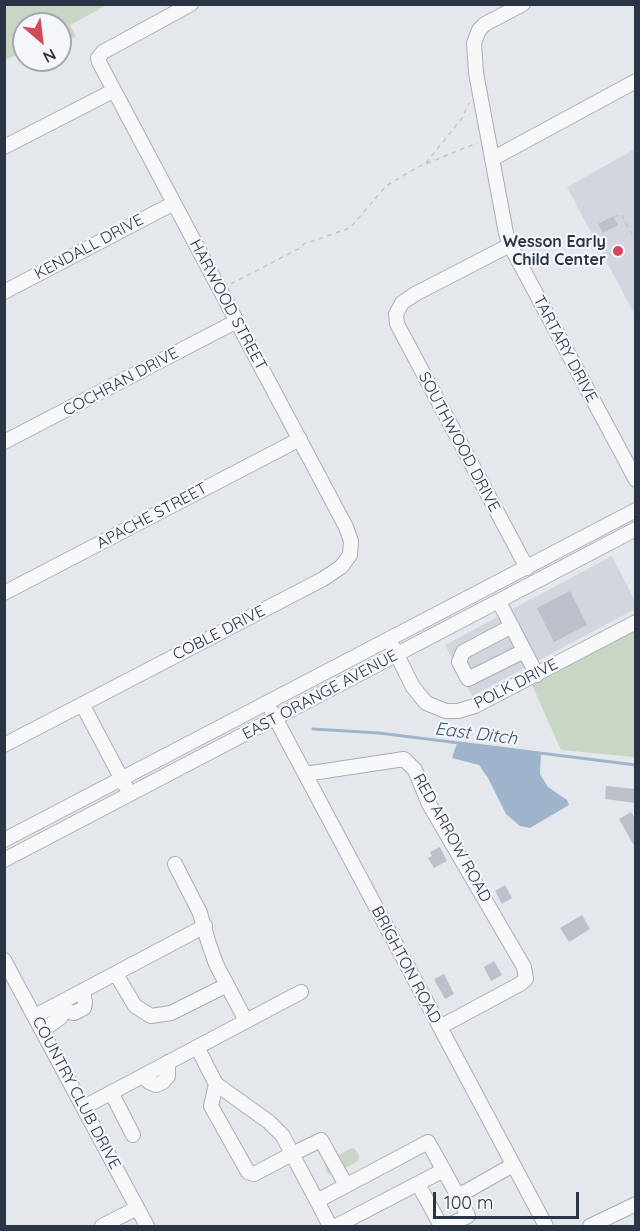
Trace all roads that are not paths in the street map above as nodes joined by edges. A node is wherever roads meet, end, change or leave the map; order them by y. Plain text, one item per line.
1 (191, 4) edge
2 (523, 4) edge
3 (636, 81) edge
4 (113, 91) junction
5 (4, 147) edge
6 (492, 159) junction
7 (174, 203) junction
8 (510, 245) junction
9 (4, 292) edge
10 (237, 321) junction
11 (300, 439) junction
12 (4, 442) edge
13 (636, 480) edge
14 (636, 510) edge
15 (636, 530) edge
16 (350, 555) joint
17 (527, 568) junction
18 (4, 593) edge
19 (499, 602) junction
20 (636, 622) edge
21 (512, 626) junction
22 (389, 640) junction
23 (524, 651) junction
24 (397, 655) junction
25 (537, 675) junction
26 (268, 703) junction
27 (82, 704) junction
28 (276, 719) junction
29 (4, 745) edge
30 (305, 774) junction
31 (122, 779) junction
32 (130, 795) junction
33 (4, 840) edge
34 (4, 860) edge
35 (175, 864) dead end
36 (205, 926) junction
37 (4, 960) edge
38 (116, 974) junction
39 (227, 985) junction
40 (301, 992) dead end
41 (64, 1005) junction
42 (37, 1014) junction
43 (246, 1021) junction
44 (440, 1027) junction
45 (43, 1030) junction
46 (197, 1047) junction
47 (216, 1084) junction
48 (111, 1092) junction
49 (84, 1107) junction
50 (133, 1135) dead end
51 (292, 1154) junction
52 (513, 1165) junction
53 (444, 1170) junction
54 (418, 1184) junction
55 (346, 1185) junction
56 (458, 1196) junction
57 (317, 1201) junction
58 (636, 1204) edge
59 (137, 1208) junction
60 (611, 1222) edge
61 (102, 1227) edge
62 (147, 1227) edge
63 (330, 1227) edge
64 (336, 1227) edge
65 (441, 1227) edge
66 (447, 1227) edge
67 (546, 1227) edge
68 (590, 1227) edge

1 - 4 street, HARWOOD STREET
2 - 6 street, TARTARY DRIVE
3 - 6 street
4 - 5 street
4 - 7 street, HARWOOD STREET
6 - 8 street, TARTARY DRIVE
7 - 9 street, KENDALL DRIVE
7 - 10 street, HARWOOD STREET
8 - 13 street, TARTARY DRIVE
8 - 17 street, SOUTHWOOD DRIVE
10 - 11 street, HARWOOD STREET
10 - 12 street, COCHRAN DRIVE
11 - 16 street, HARWOOD STREET
11 - 18 street, APACHE STREET
14 - 17 street, EAST ORANGE AVENUE
15 - 19 street, EAST ORANGE AVENUE
16 - 27 street, COBLE DRIVE
17 - 22 street, EAST ORANGE AVENUE
19 - 21 street
19 - 24 street, EAST ORANGE AVENUE
20 - 25 street, POLK DRIVE
21 - 23 street
21 - 23 street
22 - 24 street, POLK DRIVE
22 - 26 street, EAST ORANGE AVENUE
23 - 25 street
24 - 25 street, POLK DRIVE
24 - 28 street, EAST ORANGE AVENUE
26 - 28 street, BRIGHTON ROAD
26 - 31 street, EAST ORANGE AVENUE
27 - 29 street, COBLE DRIVE
27 - 31 street
28 - 30 street, BRIGHTON ROAD
28 - 32 street, EAST ORANGE AVENUE
30 - 44 street, BRIGHTON ROAD
30 - 44 street, RED ARROW ROAD
31 - 32 street
31 - 33 street, EAST ORANGE AVENUE
32 - 34 street, EAST ORANGE AVENUE
35 - 36 street
36 - 38 street
36 - 39 street
37 - 42 street, COUNTRY CLUB DRIVE
38 - 39 street
38 - 41 street
39 - 43 street
40 - 43 street
41 - 42 street
41 - 45 street
42 - 45 street, COUNTRY CLUB DRIVE
43 - 46 street
44 - 52 street, BRIGHTON ROAD
45 - 49 street, COUNTRY CLUB DRIVE
46 - 47 street
46 - 48 street
47 - 51 street
47 - 51 street
48 - 49 street
48 - 50 street
49 - 59 street, COUNTRY CLUB DRIVE
51 - 55 street
51 - 57 street
52 - 56 street
52 - 67 street, BRIGHTON ROAD
53 - 54 street
53 - 55 street
53 - 56 street
54 - 64 street
54 - 65 street
55 - 57 street
56 - 66 street
57 - 63 street
58 - 60 street
59 - 61 street
59 - 62 street, COUNTRY CLUB DRIVE
60 - 68 street

